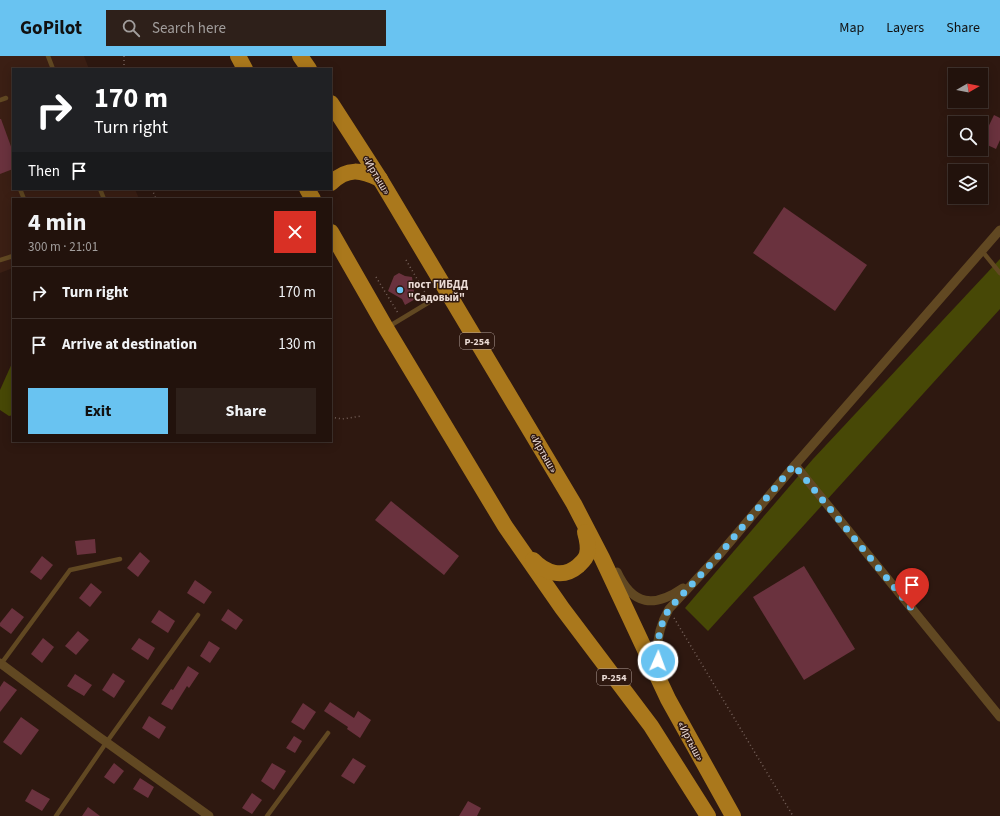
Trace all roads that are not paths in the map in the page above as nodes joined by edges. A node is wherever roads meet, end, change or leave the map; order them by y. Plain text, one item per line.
1 (48, 56) edge
2 (238, 56) edge
3 (300, 56) edge
4 (53, 68) edge
5 (244, 68) edge
6 (308, 68) edge
7 (6, 98) dead end
8 (0, 100) edge
9 (332, 105) edge
10 (380, 179) junction
11 (332, 182) edge
12 (1000, 230) edge
13 (332, 234) edge
14 (982, 251) junction
15 (12, 256) edge
16 (0, 260) edge
17 (1000, 273) edge
18 (447, 292) junction
19 (386, 328) junction
20 (530, 430) junction
21 (794, 465) junction
22 (574, 504) junction
23 (516, 541) junction
24 (120, 559) dead end
25 (696, 580) junction
26 (198, 615) dead end
27 (0, 664) edge
28 (668, 699) junction
29 (1000, 717) edge
30 (328, 733) dead end
31 (106, 743) junction
32 (56, 816) edge
33 (209, 816) edge
34 (267, 816) edge
35 (708, 816) edge
36 (733, 816) edge

1 - 4 lane
2 - 5 highway
3 - 6 highway
7 - 8 lane
9 - 10 highway, «Иртыш» / Р-254
10 - 11 highway
10 - 18 highway, «Иртыш» / Р-254
12 - 14 street
13 - 19 highway, Р-254
14 - 17 lane
14 - 21 street
15 - 16 lane
18 - 19 lane
18 - 20 highway, «Иртыш» / Р-254
19 - 23 highway, Р-254
20 - 22 highway, «Иртыш» / Р-254
20 - 25 street
21 - 25 street
21 - 29 street
22 - 23 highway
22 - 28 highway, «Иртыш» / Р-254
23 - 35 highway, Р-254
24 - 27 lane
25 - 28 street
26 - 31 lane
27 - 31 street
28 - 36 highway, «Иртыш» / Р-254
30 - 34 lane
31 - 32 lane
31 - 33 street

